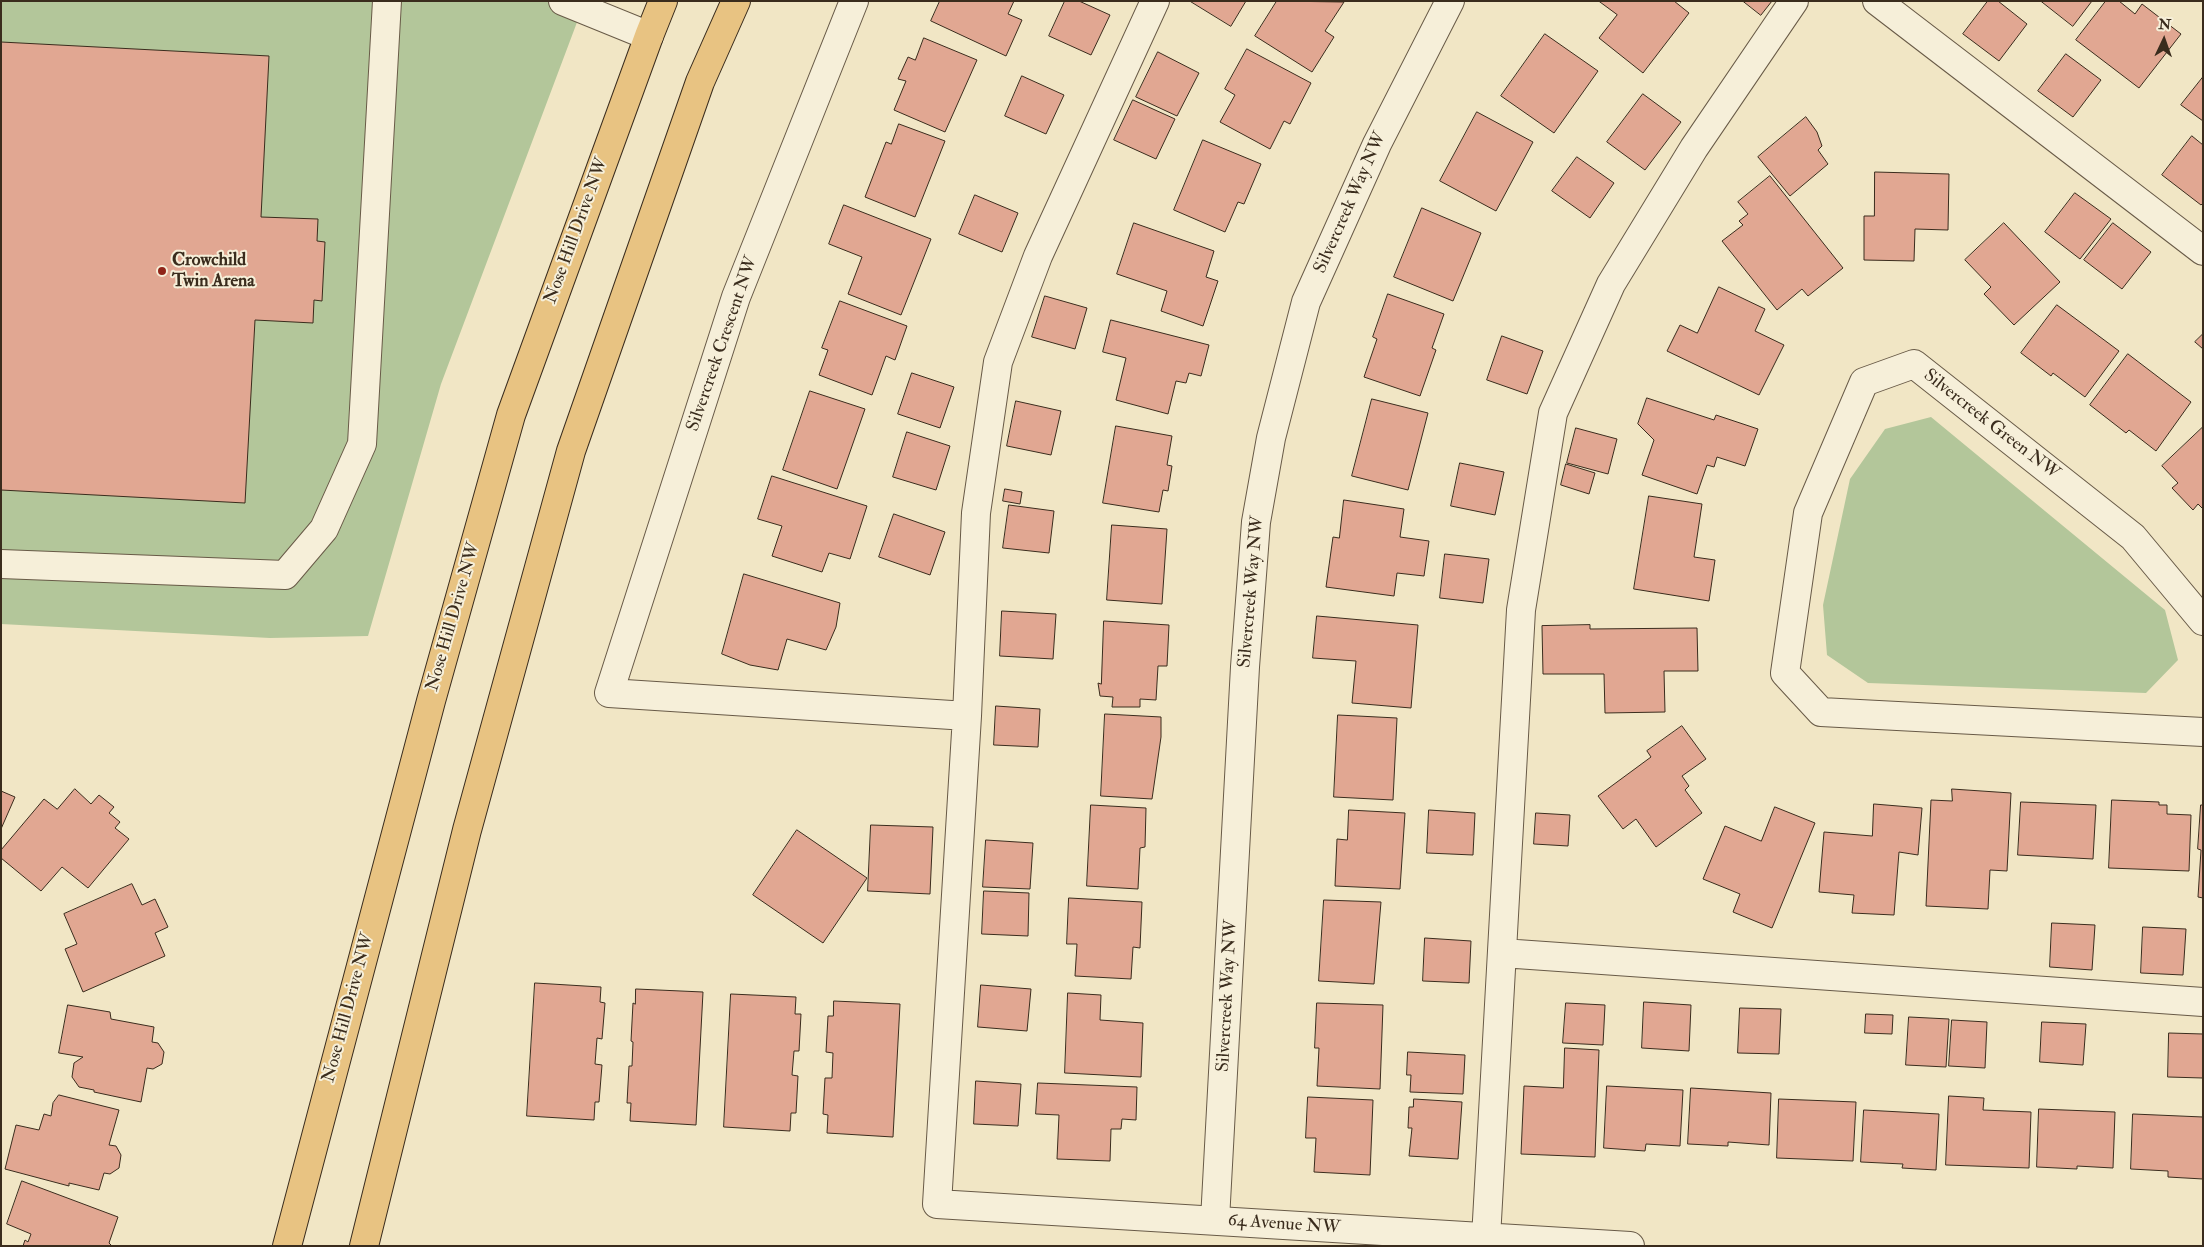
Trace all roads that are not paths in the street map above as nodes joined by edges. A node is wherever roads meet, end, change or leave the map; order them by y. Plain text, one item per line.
1 (387, 1) edge
2 (563, 1) edge
3 (663, 1) edge
4 (736, 1) edge
5 (854, 1) edge
6 (1155, 1) edge
7 (1450, 1) edge
8 (1794, 1) edge
9 (1877, 1) edge
10 (648, 36) junction
11 (2203, 251) edge
12 (1, 564) edge
13 (2203, 621) edge
14 (967, 716) junction
15 (2203, 732) edge
16 (1502, 953) junction
17 (2203, 1002) edge
18 (1215, 1220) junction
19 (1486, 1238) junction
20 (287, 1246) edge
21 (364, 1246) edge
22 (1630, 1246) edge

1 - 12 street
2 - 10 street
3 - 10 main road, Nose Hill Drive NW
4 - 21 main road
5 - 14 street, Silvercreek Crescent NW
6 - 14 street
7 - 18 street, Silvercreek Way NW
8 - 16 street
9 - 11 street
10 - 20 main road, Nose Hill Drive NW
13 - 15 street, Silvercreek Green NW
14 - 18 street, 64 Avenue NW
16 - 17 street
16 - 19 street
18 - 19 street, 64 Avenue NW
19 - 22 street, 64 Avenue NW

